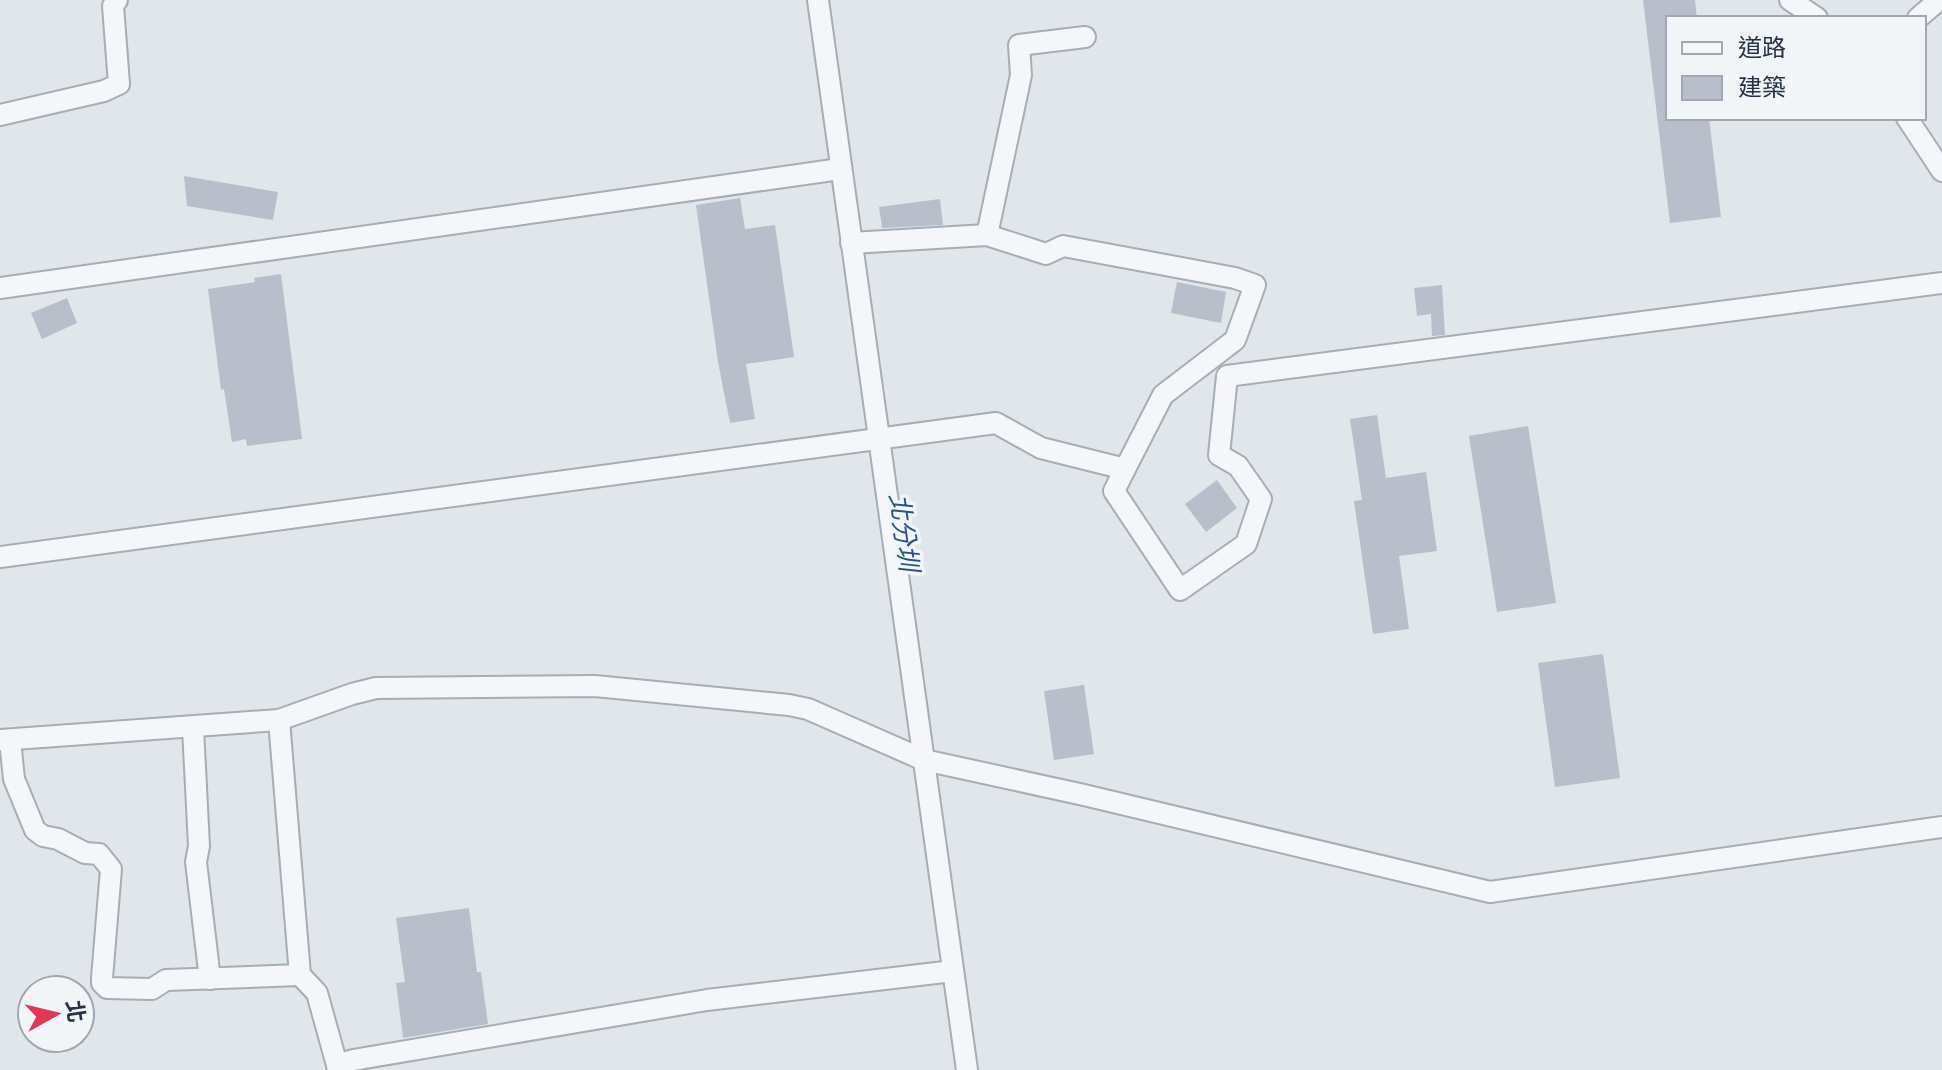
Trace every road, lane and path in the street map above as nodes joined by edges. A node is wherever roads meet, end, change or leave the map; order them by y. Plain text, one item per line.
1 (117, 0) edge
2 (818, 0) edge
3 (1790, 0) edge
4 (1939, 0) edge
5 (1814, 16) edge
6 (1920, 16) edge
7 (1085, 37) dead end
8 (0, 115) edge
9 (1908, 120) edge
10 (830, 170) junction
11 (1942, 171) edge
12 (987, 235) junction
13 (851, 243) junction
14 (1942, 283) edge
15 (0, 288) edge
16 (1235, 340) junction
17 (1227, 376) junction
18 (869, 439) junction
19 (1125, 469) junction
20 (0, 557) edge
21 (279, 720) junction
22 (193, 728) junction
23 (5, 740) edge
24 (924, 760) junction
25 (1942, 827) edge
26 (944, 972) junction
27 (300, 975) junction
28 (210, 979) junction
29 (338, 1068) edge
30 (967, 1070) edge

1 - 8 street
2 - 10 street
3 - 5 street
4 - 6 street
7 - 12 street
9 - 11 street
10 - 13 street
10 - 15 street
12 - 13 street
12 - 16 street
13 - 18 street
14 - 17 street
16 - 17 street
16 - 19 street
17 - 19 street
18 - 19 street
18 - 20 street
18 - 24 street
21 - 22 street
21 - 24 street
21 - 27 street
22 - 23 street
22 - 28 street
23 - 28 street
24 - 25 street
24 - 26 street
26 - 29 street
26 - 30 street
27 - 28 street
27 - 29 street

